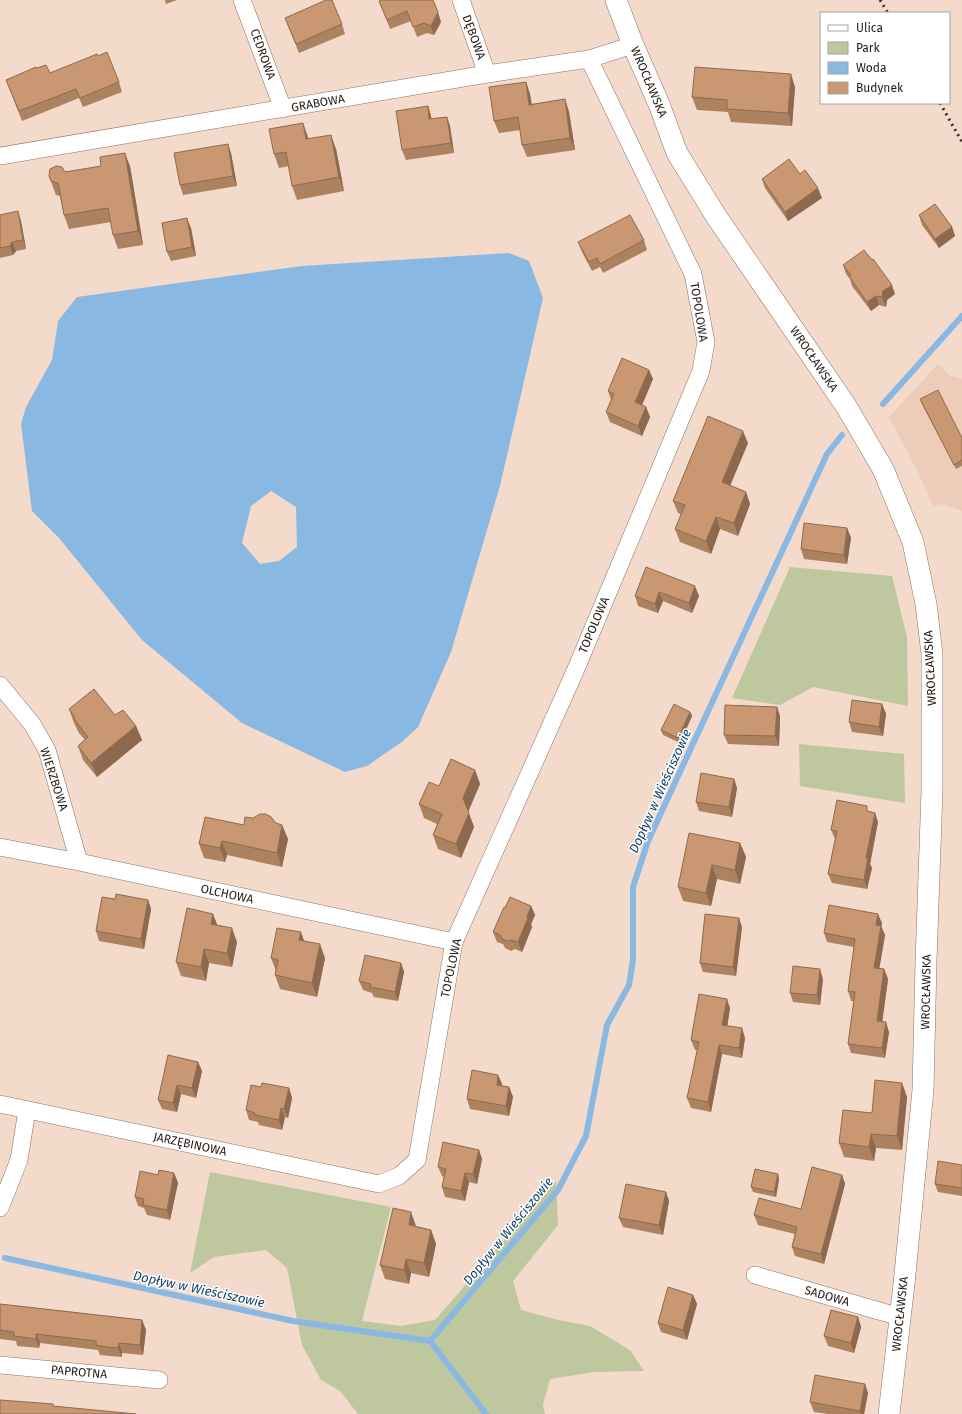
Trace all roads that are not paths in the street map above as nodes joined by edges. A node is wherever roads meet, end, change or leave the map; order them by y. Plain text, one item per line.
1 (242, 0) edge
2 (461, 0) edge
3 (616, 0) edge
4 (633, 45) junction
5 (589, 59) junction
6 (487, 74) junction
7 (283, 109) junction
8 (1, 152) edge
9 (0, 684) edge
10 (0, 847) edge
11 (79, 862) junction
12 (454, 942) junction
13 (0, 1104) edge
14 (27, 1110) junction
15 (379, 1184) joint
16 (0, 1208) edge
17 (755, 1275) dead end
18 (900, 1318) junction
19 (0, 1365) edge
20 (159, 1380) dead end
21 (889, 1414) edge

1 - 7 street, CEDROWA
2 - 6 street, DĘBOWA
3 - 4 street, WROCŁAWSKA
4 - 5 street, GRABOWA
4 - 18 street, WROCŁAWSKA
5 - 6 street, GRABOWA
5 - 12 street, TOPOLOWA
6 - 7 street, GRABOWA
7 - 8 street, GRABOWA
9 - 11 street, WIERZBOWA
10 - 11 street, OLCHOWA
11 - 12 street, OLCHOWA
12 - 15 street, TOPOLOWA
13 - 14 street, JARZĘBINOWA
14 - 15 street, JARZĘBINOWA
14 - 16 street
17 - 18 street, SADOWA
18 - 21 street, WROCŁAWSKA
19 - 20 street, PAPROTNA

